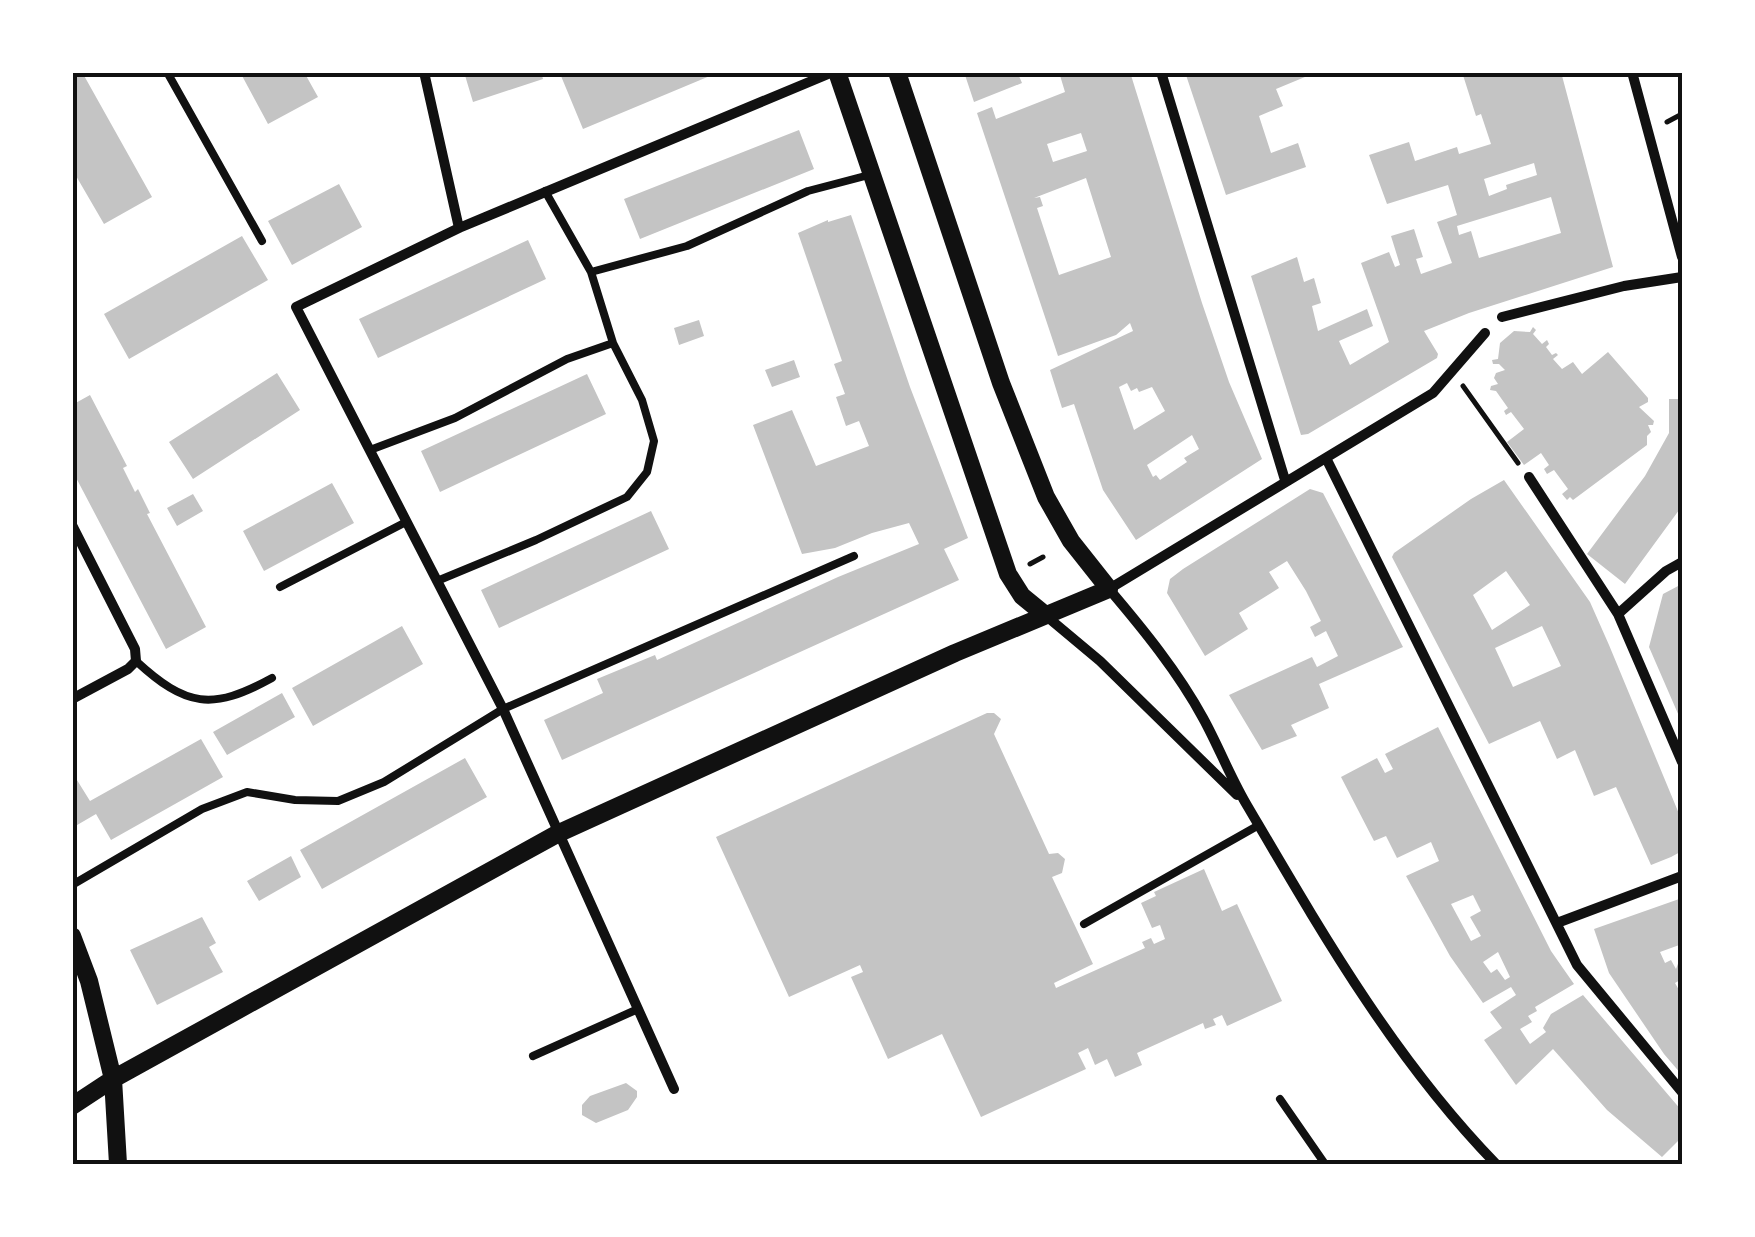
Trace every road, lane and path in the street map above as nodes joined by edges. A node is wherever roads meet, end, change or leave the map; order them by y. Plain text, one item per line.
1 (167, 72) edge
2 (424, 72) edge
3 (835, 72) edge
4 (897, 72) edge
5 (1161, 72) edge
6 (1632, 72) edge
7 (1682, 114) edge
8 (1666, 122) dead end
9 (870, 174) junction
10 (546, 191) junction
11 (458, 228) junction
12 (262, 241) dead end
13 (1682, 257) edge
14 (590, 272) junction
15 (1682, 277) edge
16 (1502, 317) dead end
17 (1485, 333) dead end
18 (613, 343) junction
19 (1452, 371) junction
20 (370, 450) junction
21 (1327, 460) junction
22 (1529, 477) joint
23 (1286, 480) junction
24 (406, 522) junction
25 (72, 525) edge
26 (854, 556) dead end
27 (1043, 557) dead end
28 (1682, 562) edge
29 (1023, 568) dead end
30 (437, 580) junction
31 (280, 587) dead end
32 (1109, 588) junction
33 (1044, 614) junction
34 (1618, 614) junction
35 (136, 661) junction
36 (272, 678) dead end
37 (72, 699) edge
38 (503, 709) junction
39 (1682, 762) edge
40 (1245, 802) junction
41 (1259, 825) junction
42 (557, 834) junction
43 (1682, 876) edge
44 (72, 885) edge
45 (1557, 923) junction
46 (1084, 924) dead end
47 (72, 936) edge
48 (638, 1009) junction
49 (532, 1056) dead end
50 (112, 1080) junction
51 (674, 1089) dead end
52 (1682, 1092) edge
53 (1280, 1100) dead end
54 (72, 1106) edge
55 (118, 1164) edge
56 (1325, 1164) edge
57 (1496, 1164) edge

1 - 12 lane
2 - 11 street
3 - 9 street
3 - 10 street
4 - 32 street
5 - 23 street
6 - 13 street
7 - 8 path
9 - 14 lane
9 - 33 street
10 - 11 street
10 - 14 lane
11 - 20 street
14 - 18 lane
15 - 16 street
17 - 19 street
18 - 20 lane
18 - 30 lane
19 - 21 street
19 - 22 path
20 - 24 street
21 - 23 street
21 - 45 street
22 - 34 street
23 - 32 street
24 - 30 street
24 - 31 lane
25 - 35 street
26 - 38 lane
27 - 29 path
28 - 34 street
30 - 38 street
32 - 33 street
32 - 40 street
33 - 40 street
33 - 42 street
34 - 39 street
35 - 36 lane
35 - 37 street
38 - 42 street
38 - 44 lane
40 - 41 street
41 - 46 lane
41 - 57 street
42 - 48 street
42 - 50 street
43 - 45 street
45 - 52 street
47 - 50 street
48 - 49 lane
48 - 51 street
50 - 54 street
50 - 55 street
53 - 56 lane

